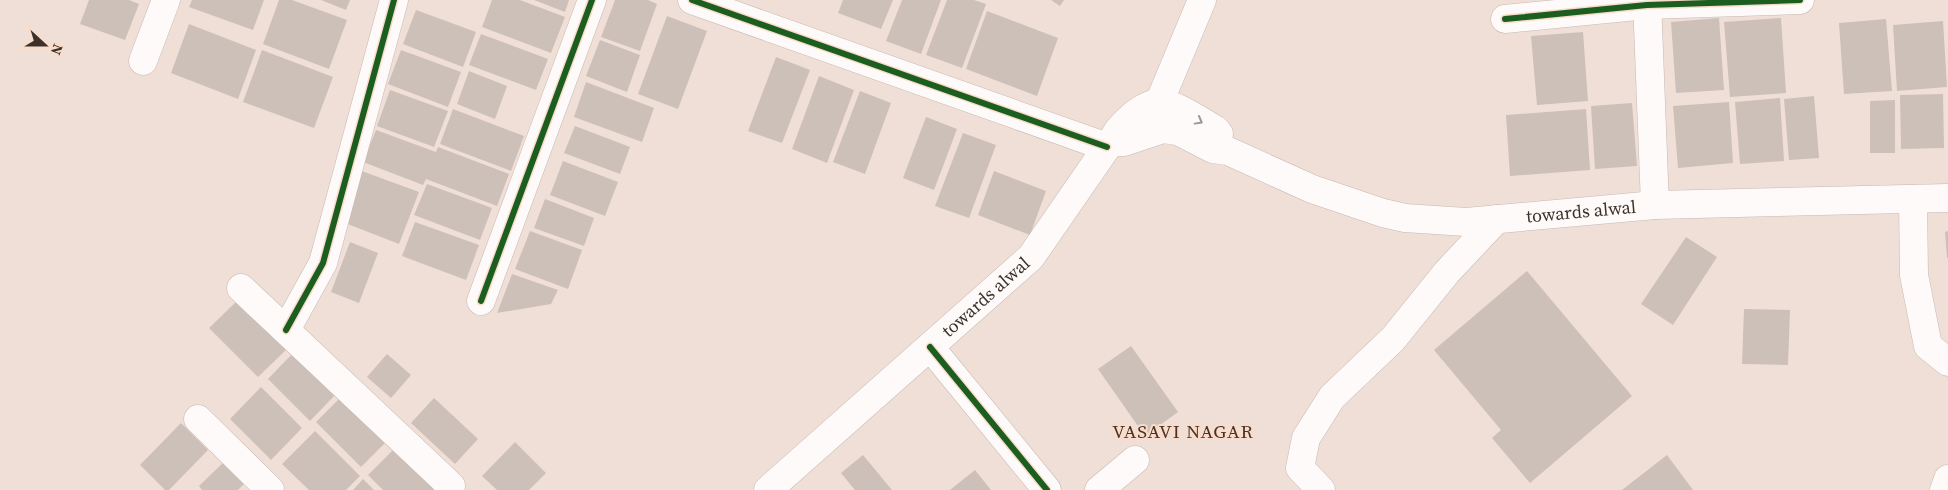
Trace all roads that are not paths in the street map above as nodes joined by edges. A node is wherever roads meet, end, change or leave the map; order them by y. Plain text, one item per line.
1 (166, 0) edge
2 (394, 0) edge
3 (592, 0) edge
4 (692, 0) edge
5 (1800, 0) edge
6 (1647, 2) edge
7 (1195, 3) edge
8 (723, 5) edge
9 (1505, 19) dead end
10 (143, 61) dead end
11 (1159, 103) junction
12 (1149, 133) junction
13 (1110, 145) junction
14 (1228, 151) junction
15 (1948, 198) edge
16 (1913, 199) junction
17 (1655, 205) junction
18 (1497, 219) junction
19 (241, 288) dead end
20 (481, 301) dead end
21 (286, 330) junction
22 (930, 347) junction
23 (1948, 362) edge
24 (198, 419) dead end
25 (1135, 460) dead end
26 (1948, 479) edge
27 (270, 490) edge
28 (448, 490) edge
29 (768, 490) edge
30 (1047, 490) edge
31 (1099, 490) edge
32 (1321, 490) edge
33 (1944, 490) edge

1 - 10 street
2 - 21 street
3 - 20 street
4 - 8 street
5 - 6 street
6 - 9 street
6 - 17 street
7 - 11 street
8 - 13 street
11 - 12 street
11 - 13 street, towards alwal
11 -> 14 street
12 - 13 street, towards alwal
12 - 14 street, towards alwal
13 - 22 street, towards alwal
14 - 18 street, towards alwal
15 - 16 street, towards alwal
16 - 17 street, towards alwal
16 - 23 street
17 - 18 street, towards alwal
18 - 32 street
19 - 21 street
21 - 28 street
22 - 29 street, towards alwal
22 - 30 street
24 - 27 street
25 - 31 street
26 - 33 street

